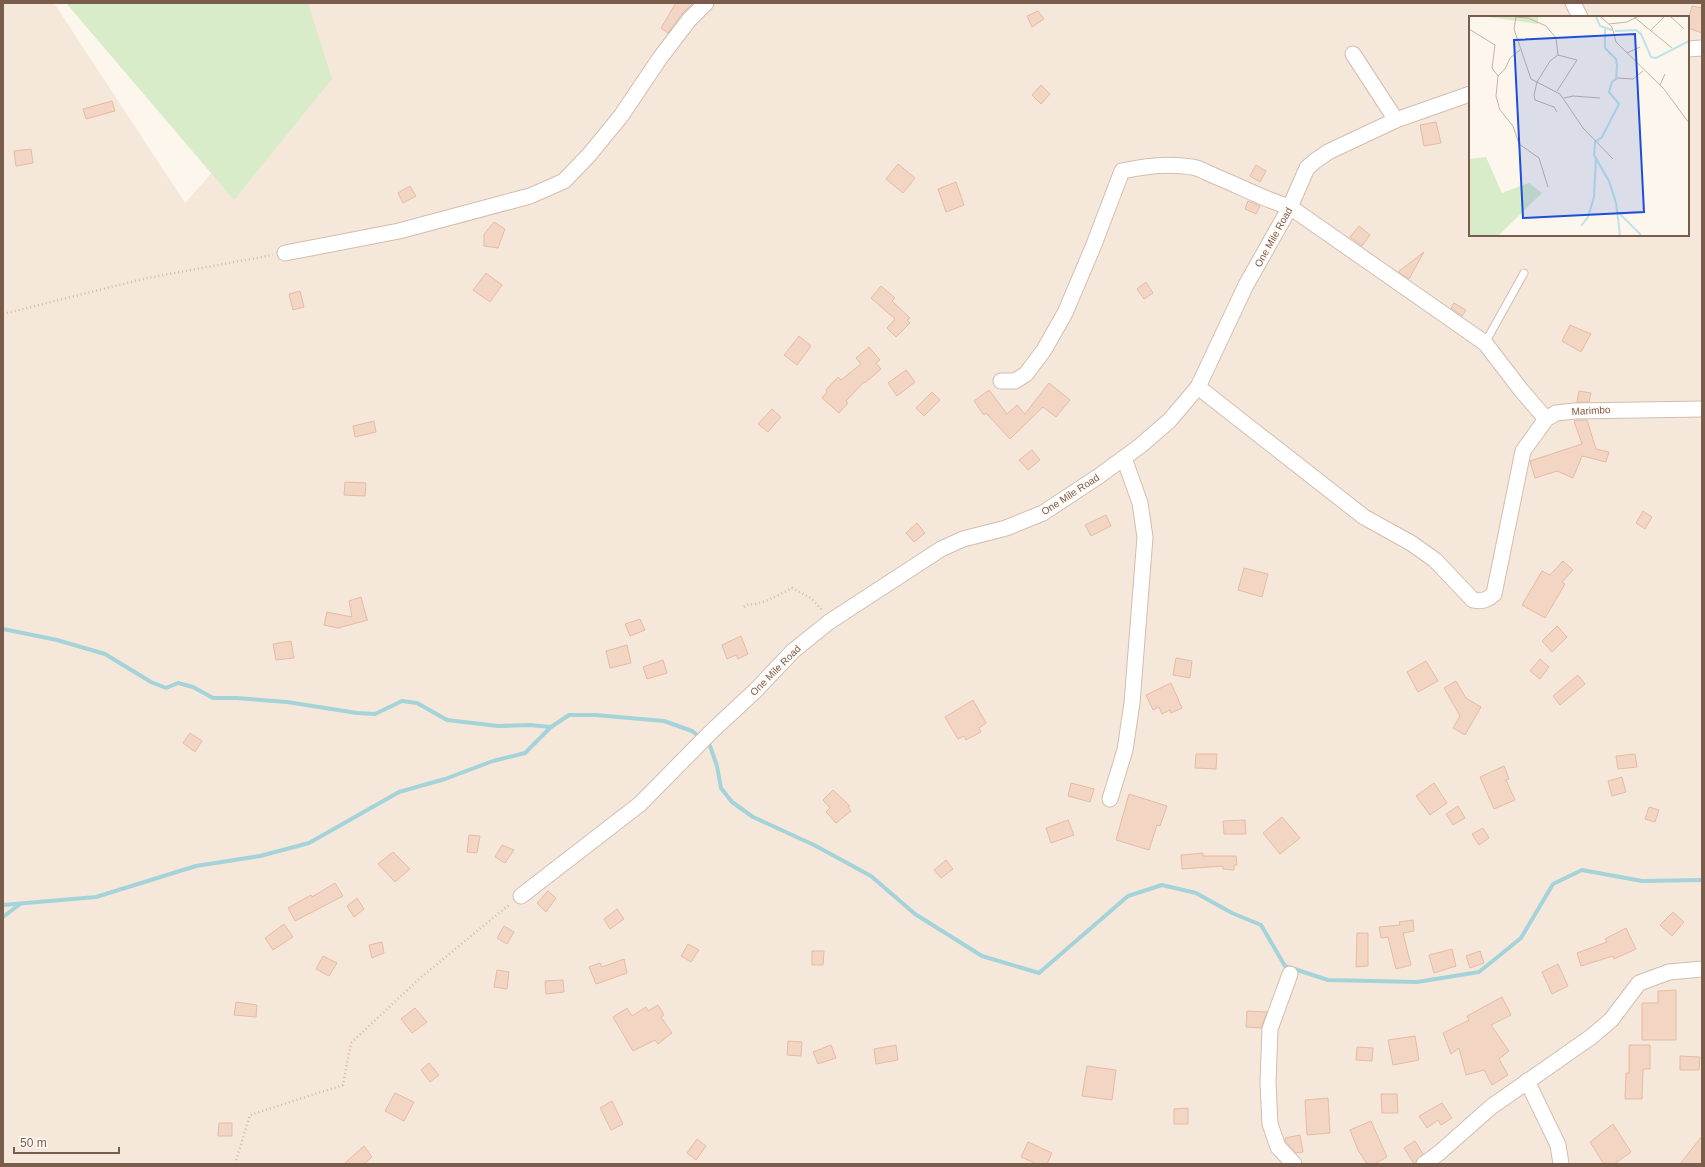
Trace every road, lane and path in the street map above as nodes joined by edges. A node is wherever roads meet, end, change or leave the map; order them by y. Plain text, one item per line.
1 (706, 3) edge
2 (1573, 3) edge
3 (1580, 16) edge
4 (1702, 48) edge
5 (1689, 49) edge
6 (1353, 54) dead end
7 (1469, 94) edge
8 (1396, 120) junction
9 (1290, 208) junction
10 (285, 253) joint
11 (1524, 273) dead end
12 (3, 314) edge
13 (1485, 342) junction
14 (1000, 381) dead end
15 (1198, 387) junction
16 (1702, 409) edge
17 (1546, 419) junction
18 (1124, 458) junction
19 (744, 607) dead end
20 (829, 622) junction
21 (1110, 800) dead end
22 (521, 896) joint
23 (1702, 969) edge
24 (1290, 974) dead end
25 (1527, 1081) junction
26 (235, 1164) edge
27 (1294, 1164) edge
28 (1424, 1164) edge
29 (1562, 1164) edge

1 - 10 street
2 - 3 street
4 - 5 street
6 - 8 street
7 - 8 street, One Mile Road
8 - 9 street, One Mile Road
9 - 13 street
9 - 14 street
9 - 15 street, One Mile Road
10 - 12 path
11 - 13 lane
13 - 17 street
15 - 17 street
15 - 18 street, One Mile Road
16 - 17 street, Marimbo
18 - 20 street, One Mile Road
18 - 21 street
19 - 20 path
20 - 22 street, One Mile Road
22 - 26 path
23 - 25 street
24 - 27 street
25 - 28 street
25 - 29 street

